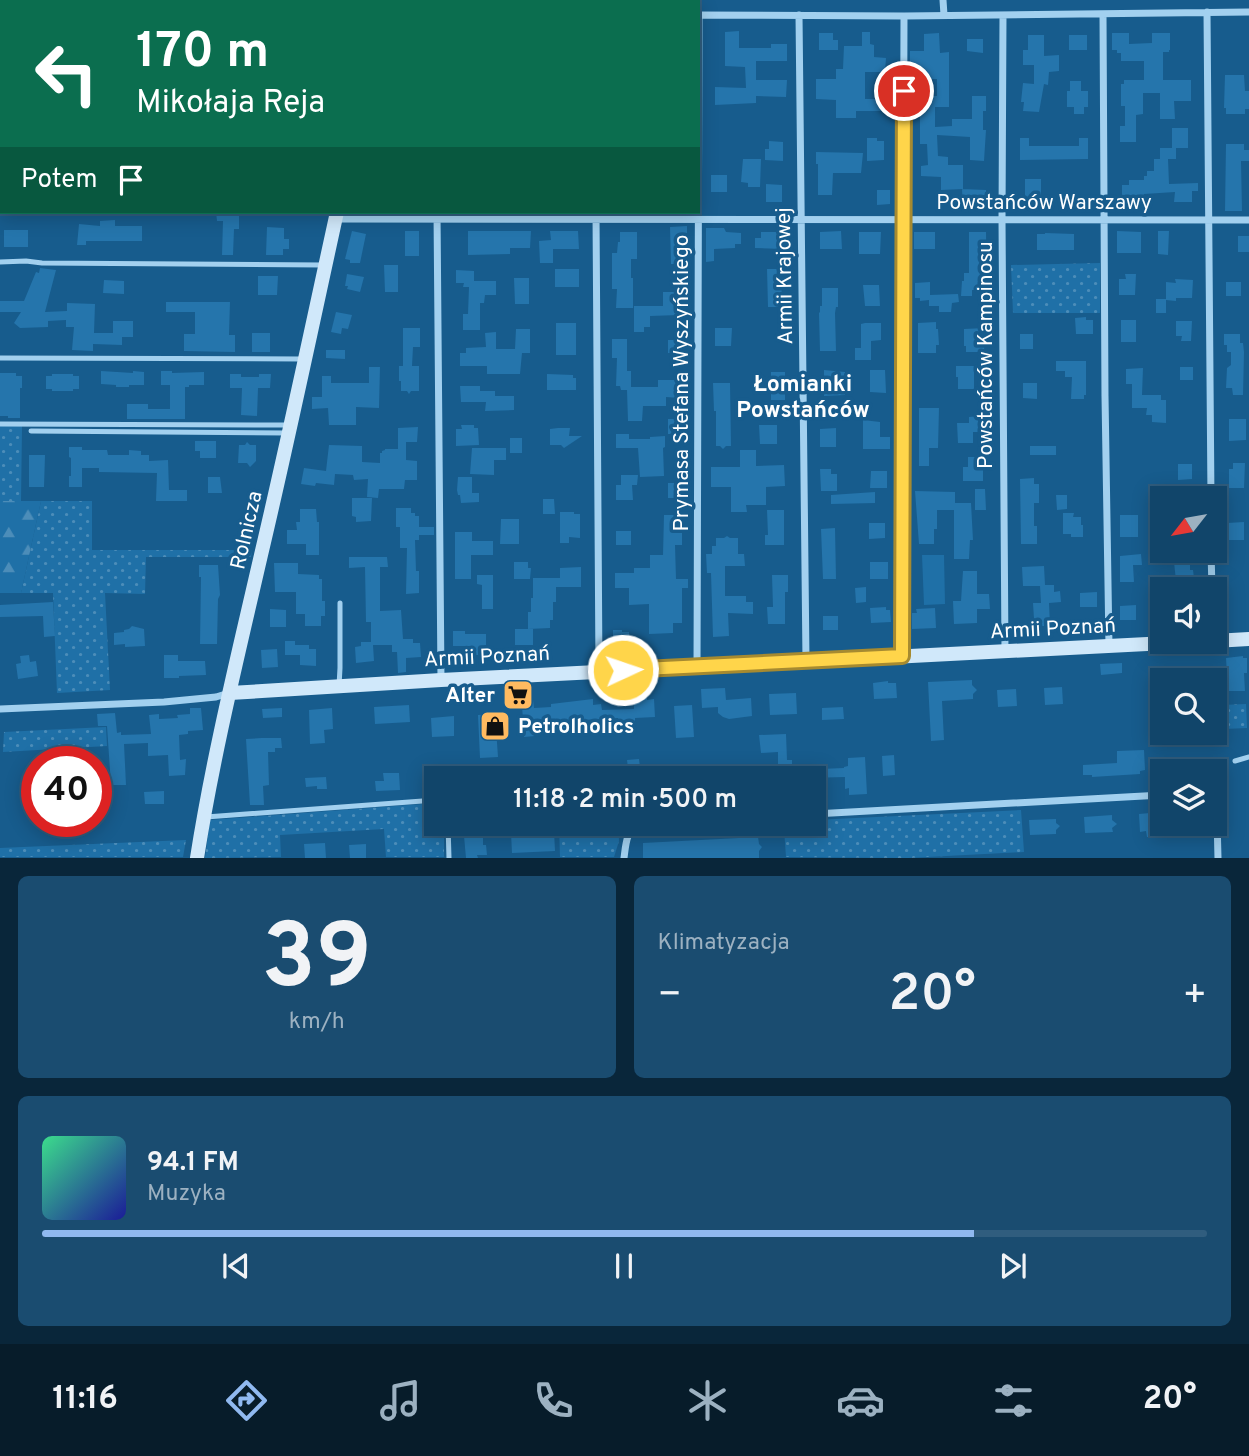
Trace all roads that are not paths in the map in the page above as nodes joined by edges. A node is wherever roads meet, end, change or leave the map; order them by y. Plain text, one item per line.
1 (943, 0) edge
2 (1207, 12) junction
3 (1249, 12) edge
4 (1102, 14) junction
5 (700, 15) edge
6 (799, 15) junction
7 (944, 15) junction
8 (1003, 15) junction
9 (904, 16) junction
10 (698, 214) edge
11 (336, 215) edge
12 (437, 215) edge
13 (596, 215) edge
14 (698, 218) junction
15 (801, 218) junction
16 (903, 219) junction
17 (1002, 219) junction
18 (1105, 220) junction
19 (1208, 220) junction
20 (1249, 220) edge
21 (0, 262) edge
22 (326, 265) junction
23 (0, 358) edge
24 (305, 359) junction
25 (0, 424) edge
26 (290, 429) junction
27 (31, 431) dead end
28 (1211, 486) edge
29 (340, 603) dead end
30 (1249, 639) edge
31 (1227, 640) edge
32 (1150, 644) edge
33 (1109, 646) junction
34 (1005, 652) junction
35 (902, 656) junction
36 (806, 662) junction
37 (697, 667) junction
38 (598, 671) junction
39 (441, 680) junction
40 (339, 686) junction
41 (230, 693) junction
42 (0, 709) edge
43 (1249, 757) edge
44 (1235, 761) dead end
45 (1150, 796) edge
46 (424, 801) edge
47 (826, 813) edge
48 (203, 817) junction
49 (448, 836) edge
50 (628, 836) edge
51 (1217, 836) edge
52 (197, 858) edge
53 (449, 858) edge
54 (624, 858) edge
55 (1218, 858) edge

1 - 7 street
2 - 3 street
2 - 4 street
2 - 19 street
4 - 8 street
4 - 18 street
5 - 6 street
6 - 9 street
6 - 15 street, Armii Krajowej
7 - 8 street
7 - 9 street
8 - 17 street, Powstańców Kampinosu
9 - 16 street
10 - 14 street, Prymasa Stefana Wyszyńskiego
11 - 12 street, Powstańców Warszawy
11 - 22 street, Rolnicza
12 - 13 street, Powstańców Warszawy
12 - 39 street
13 - 14 street, Powstańców Warszawy
13 - 38 street
14 - 15 street, Powstańców Warszawy
14 - 37 street, Prymasa Stefana Wyszyńskiego
15 - 16 street, Powstańców Warszawy
15 - 36 street, Armii Krajowej
16 - 17 street, Powstańców Warszawy
16 - 35 street
17 - 18 street, Powstańców Warszawy
17 - 34 street, Powstańców Kampinosu
18 - 19 street, Powstańców Warszawy
18 - 33 street
19 - 20 street, Powstańców Warszawy
19 - 28 street
21 - 22 lane
22 - 24 street, Rolnicza
23 - 24 lane
24 - 26 street, Rolnicza
25 - 26 lane
26 - 27 lane
26 - 41 street, Rolnicza
29 - 40 lane
30 - 31 street
32 - 33 street, Armii Poznań
33 - 34 street, Armii Poznań
34 - 35 street, Armii Poznań
35 - 36 street, Armii Poznań
36 - 37 street, Armii Poznań
37 - 38 street, Armii Poznań
38 - 39 street, Armii Poznań
39 - 40 street, Armii Poznań
40 - 41 street, Armii Poznań
41 - 42 street, Armii Poznań
41 - 48 street, Rolnicza
43 - 44 lane
45 - 47 street
46 - 48 lane
48 - 52 street, Rolnicza
49 - 53 lane
50 - 54 street
51 - 55 street

